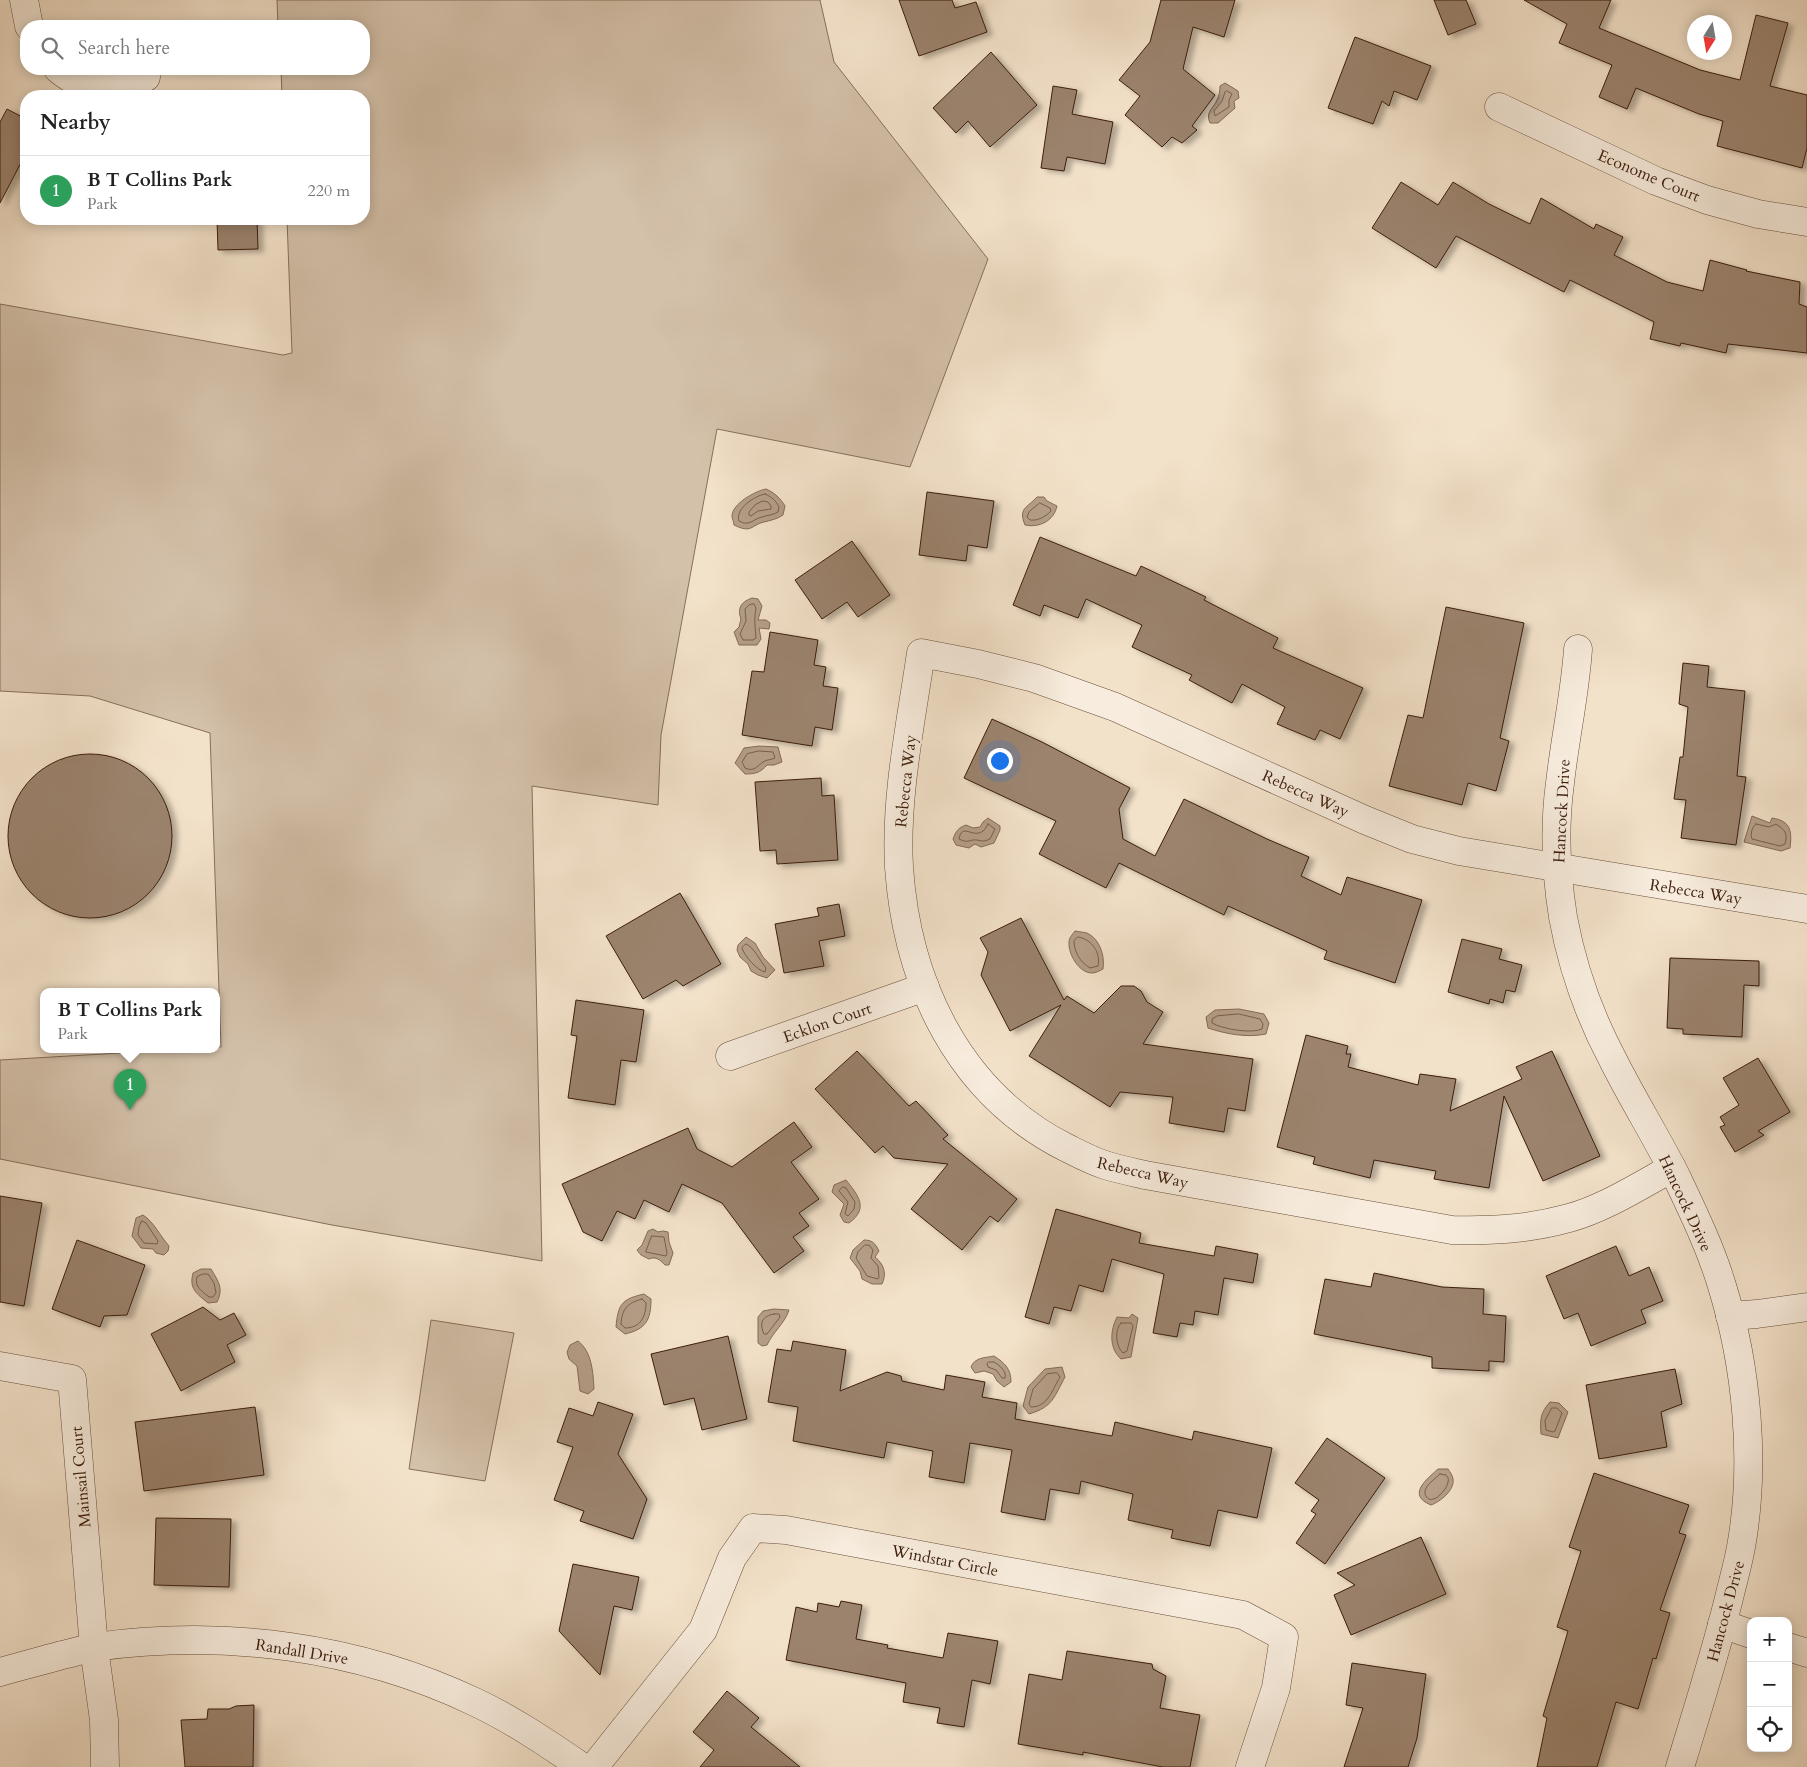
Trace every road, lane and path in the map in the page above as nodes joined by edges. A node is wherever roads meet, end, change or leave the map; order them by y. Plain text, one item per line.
1 (24, 0) edge
2 (28, 20) edge
3 (65, 75) edge
4 (146, 77) dead end
5 (104, 90) edge
6 (104, 90) edge
7 (1499, 107) dead end
8 (1807, 222) edge
9 (1578, 649) dead end
10 (1558, 868) junction
11 (1807, 909) edge
12 (924, 987) junction
13 (730, 1056) dead end
14 (1672, 1168) junction
15 (1807, 1307) edge
16 (1730, 1316) junction
17 (0, 1366) edge
18 (1722, 1624) junction
19 (1747, 1633) edge
20 (94, 1648) junction
21 (1792, 1648) edge
22 (1807, 1653) edge
23 (0, 1672) edge
24 (104, 1767) edge
25 (582, 1767) edge
26 (594, 1767) edge
27 (1250, 1767) edge
28 (1680, 1767) edge

1 - 2 street
3 - 5 street
4 - 6 street
7 - 8 street, Econome Court
9 - 10 street, Hancock Drive
10 - 11 street, Rebecca Way
10 - 12 street, Rebecca Way
10 - 14 street, Hancock Drive
12 - 13 street, Ecklon Court
12 - 14 street, Rebecca Way
14 - 16 street, Hancock Drive
15 - 16 street
16 - 18 street, Hancock Drive
17 - 20 street, Mainsail Court
18 - 19 street
18 - 28 street, Hancock Drive
20 - 23 street, Randall Drive
20 - 24 street
20 - 25 street, Randall Drive
21 - 22 street
26 - 27 street, Windstar Circle

